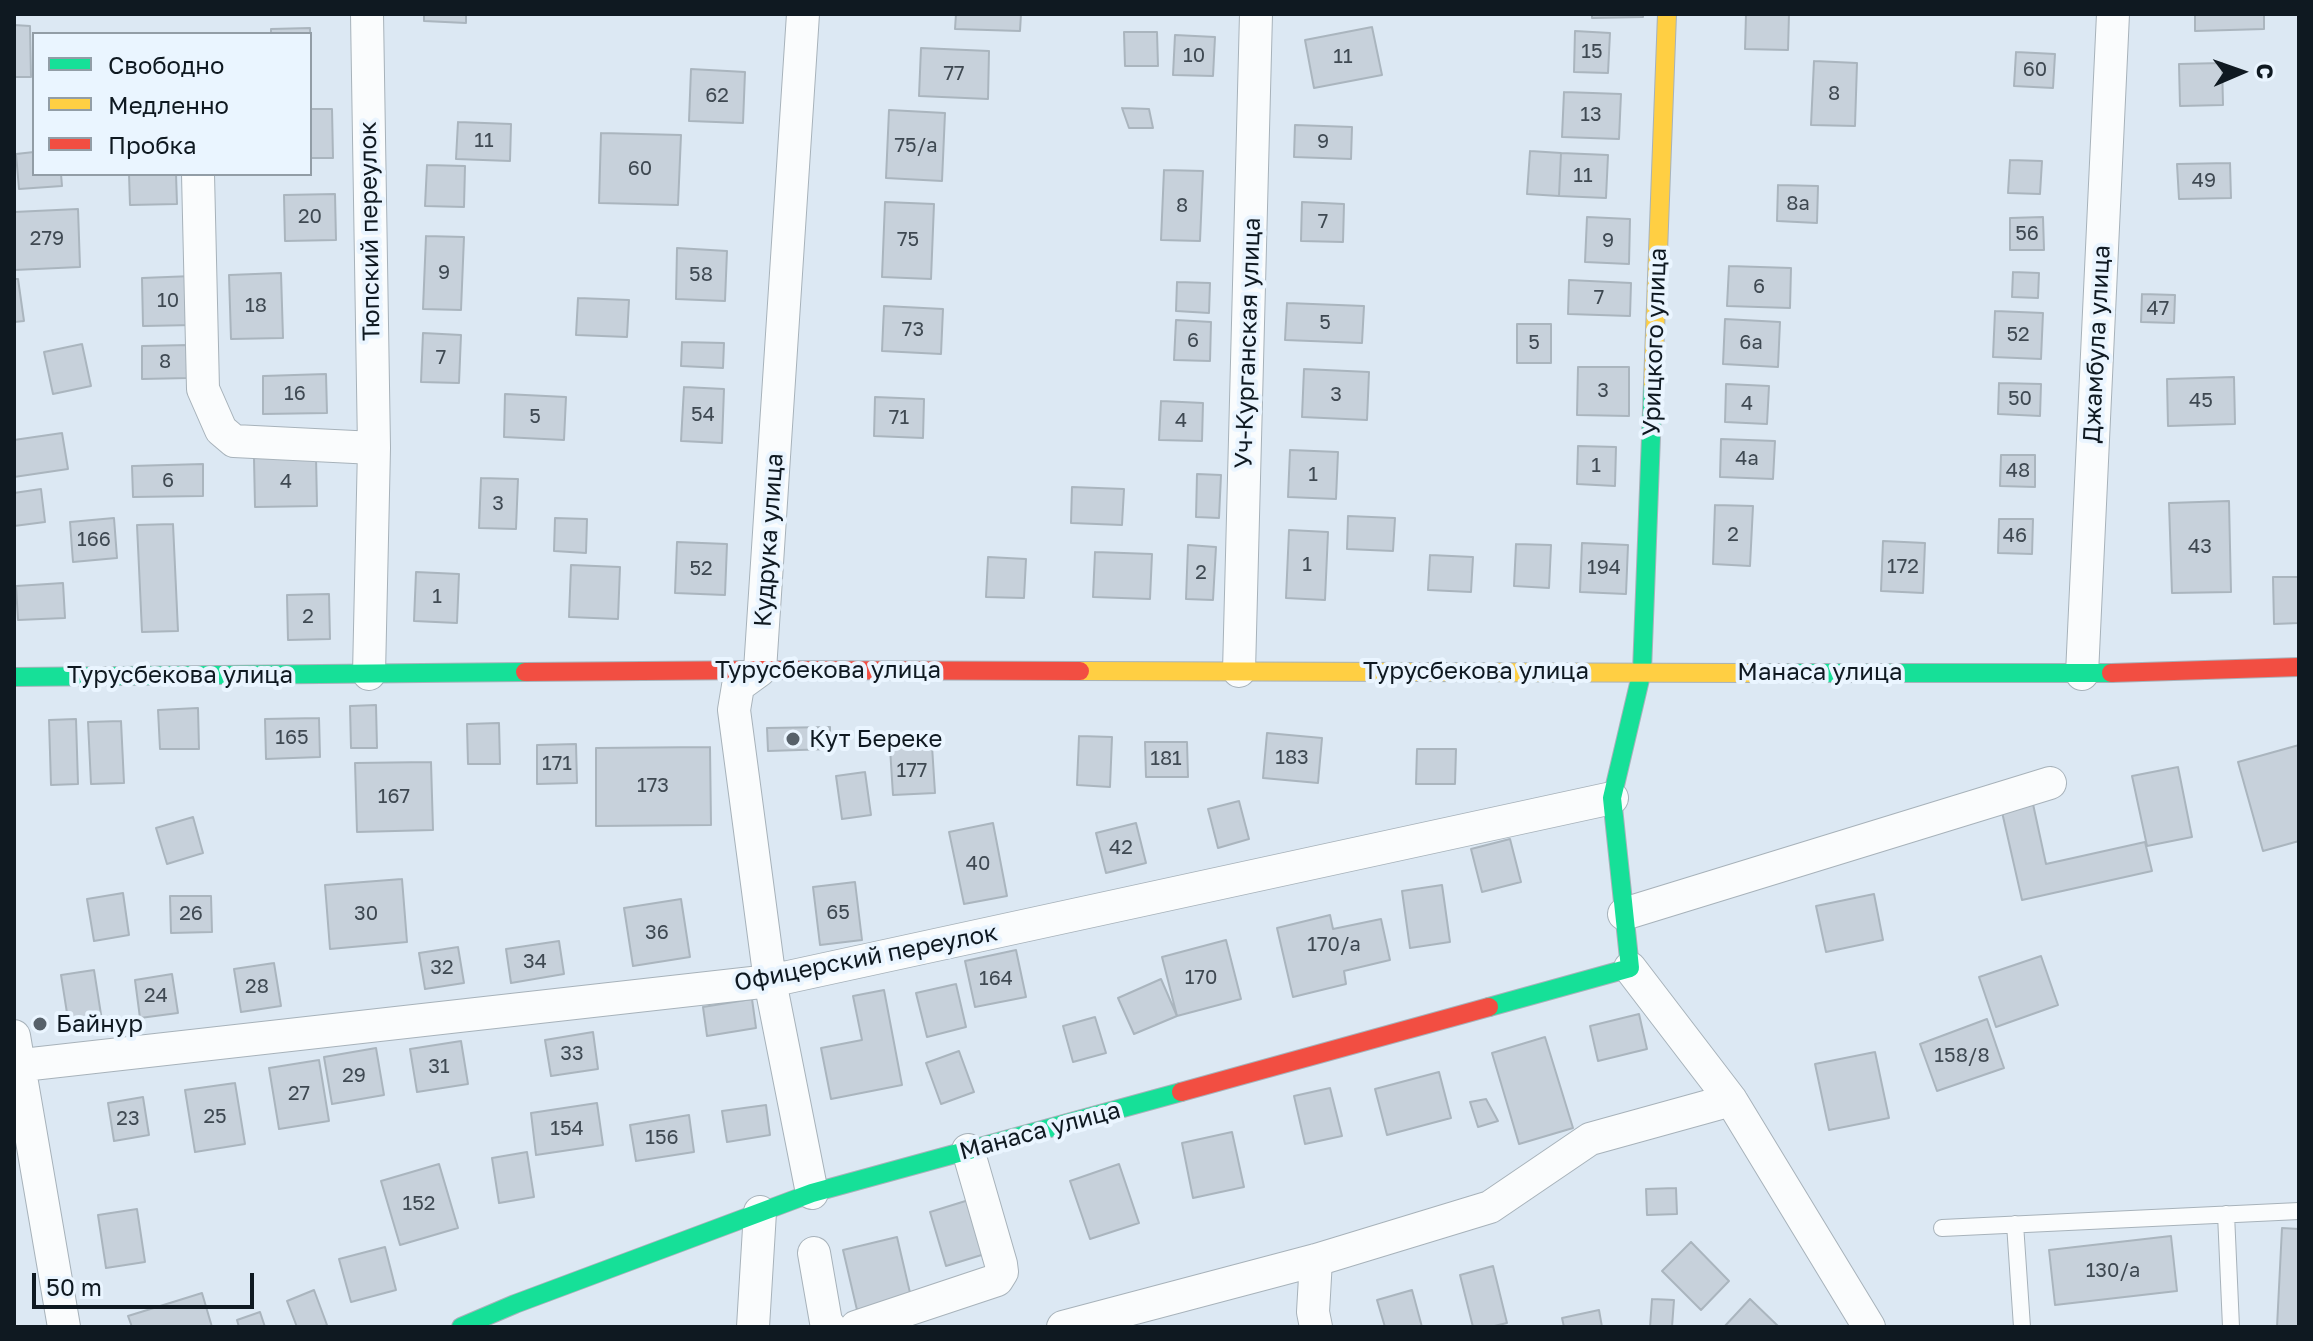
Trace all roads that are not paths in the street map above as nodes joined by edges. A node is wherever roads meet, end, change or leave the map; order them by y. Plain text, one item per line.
1 (367, 14) edge
2 (803, 14) edge
3 (1256, 14) edge
4 (1667, 14) edge
5 (2113, 14) edge
6 (198, 176) edge
7 (374, 448) junction
8 (2299, 667) edge
9 (760, 670) junction
10 (1239, 671) junction
11 (1642, 671) junction
12 (369, 674) junction
13 (2082, 674) junction
14 (14, 677) edge
15 (2050, 783) dead end
16 (1612, 798) junction
17 (1624, 914) junction
18 (1630, 968) junction
19 (770, 981) junction
20 (15, 1056) edge
21 (1731, 1100) junction
22 (968, 1150) junction
23 (812, 1193) junction
24 (2299, 1211) edge
25 (760, 1212) junction
26 (2226, 1214) junction
27 (2015, 1224) junction
28 (1942, 1228) dead end
29 (814, 1253) dead end
30 (1316, 1260) junction
31 (64, 1327) edge
32 (461, 1327) edge
33 (753, 1327) edge
34 (830, 1327) edge
35 (856, 1327) edge
36 (1063, 1327) edge
37 (1316, 1327) edge
38 (1869, 1327) edge
39 (2022, 1327) edge
40 (2231, 1327) edge

1 - 7 street, Тюпский переулок
2 - 9 street, Кудрука улица
3 - 10 street, Уч-Курганская улица
4 - 11 street, Урицкого улица
5 - 13 street, Джамбула улица
6 - 7 street
7 - 12 street, Тюпский переулок
8 - 13 street, Манаса улица
9 - 10 street, Турусбекова улица
9 - 12 street, Турусбекова улица
9 - 19 street
10 - 11 street, Турусбекова улица
11 - 13 street, Манаса улица
11 - 16 street
12 - 14 street, Турусбекова улица
15 - 17 street
16 - 17 street
16 - 19 street, Офицерский переулок
17 - 18 street
18 - 21 street
18 - 22 street, Манаса улица
19 - 20 street, Офицерский переулок
19 - 23 street
20 - 31 street
21 - 30 street
21 - 38 street
22 - 23 street, Манаса улица
22 - 35 street
23 - 25 street, Манаса улица
24 - 26 lane
25 - 32 street, Манаса улица
25 - 33 street
26 - 27 lane
26 - 40 lane
27 - 28 lane
27 - 39 lane
29 - 34 street
30 - 36 street
30 - 37 street

